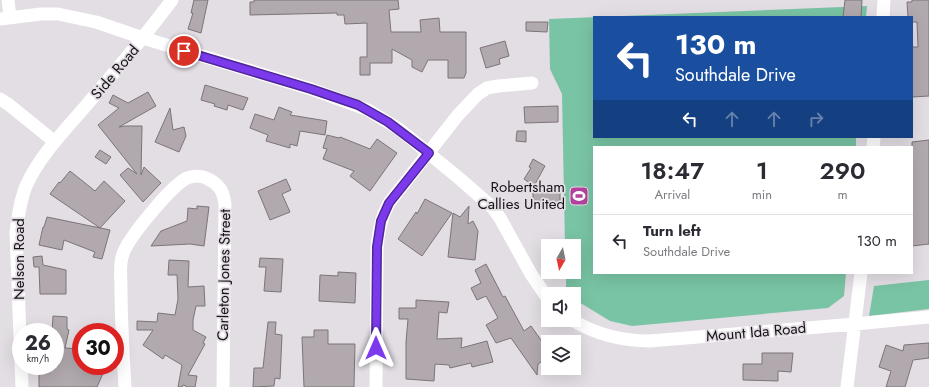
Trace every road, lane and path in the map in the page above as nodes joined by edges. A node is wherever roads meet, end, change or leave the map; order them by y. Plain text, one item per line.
1 (8, 0) edge
2 (172, 0) edge
3 (884, 0) edge
4 (883, 16) edge
5 (5, 18) edge
6 (143, 38) junction
7 (532, 83) dead end
8 (0, 99) edge
9 (55, 142) junction
10 (429, 153) junction
11 (861, 274) edge
12 (541, 289) edge
13 (929, 317) edge
14 (855, 324) junction
15 (581, 326) edge
16 (22, 387) edge
17 (125, 387) edge
18 (223, 387) edge
19 (376, 387) edge
20 (847, 387) edge

1 - 5 street
2 - 6 street, Side Road
3 - 4 street
5 - 6 street
6 - 9 street, Side Road
6 - 10 street
7 - 10 street
8 - 9 street
9 - 16 street, Nelson Road
10 - 12 street
10 - 19 street
11 - 14 street
13 - 14 street, Mount Ida Road
14 - 15 street, Mount Ida Road
14 - 20 street
17 - 18 street, Carleton Jones Street

